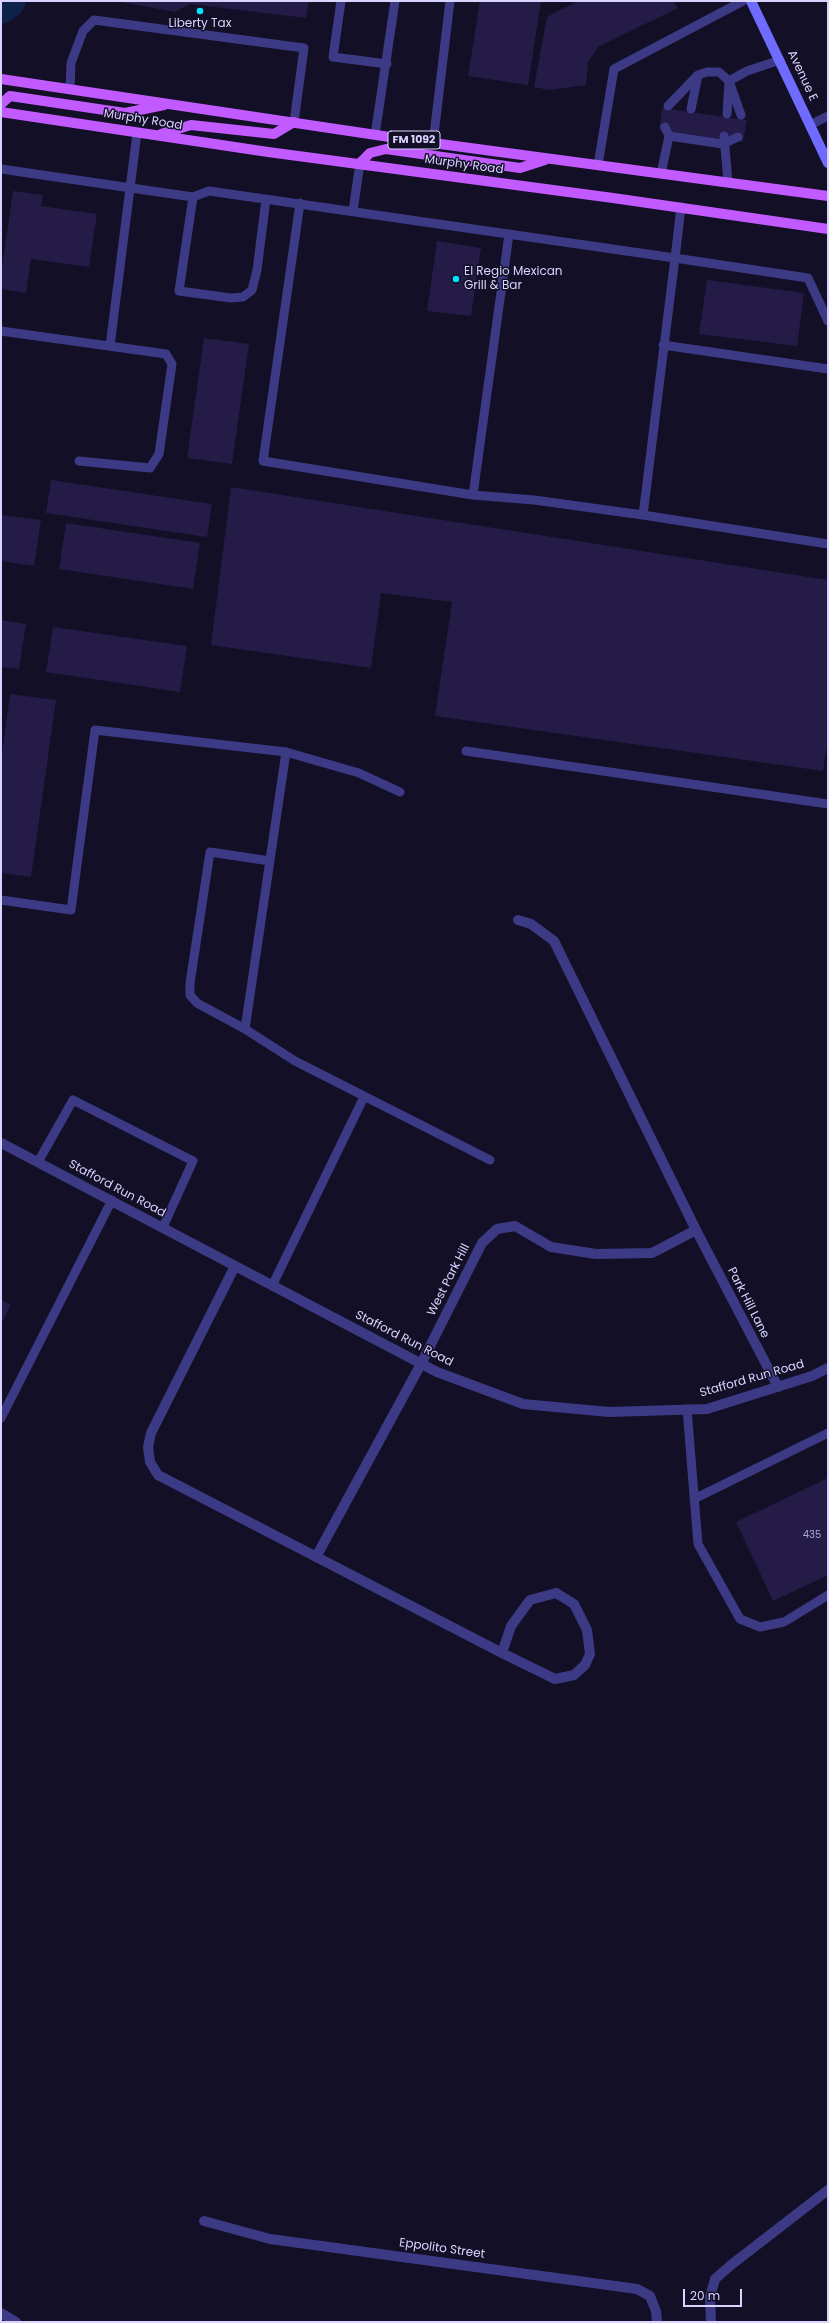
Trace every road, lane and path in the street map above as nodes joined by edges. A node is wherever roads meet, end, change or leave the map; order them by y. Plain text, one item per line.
1 (341, 1) edge
2 (396, 1) edge
3 (450, 1) edge
4 (742, 1) edge
5 (752, 1) edge
6 (780, 60) junction
7 (387, 64) junction
8 (698, 75) junction
9 (1, 79) edge
10 (729, 81) junction
11 (70, 89) junction
12 (170, 103) junction
13 (1, 104) edge
14 (668, 106) dead end
15 (691, 109) dead end
16 (1, 112) edge
17 (727, 114) dead end
18 (741, 115) dead end
19 (828, 116) edge
20 (294, 122) junction
21 (810, 124) junction
22 (137, 132) junction
23 (158, 135) junction
24 (375, 135) junction
25 (738, 137) dead end
26 (724, 140) junction
27 (433, 143) junction
28 (549, 159) junction
29 (828, 163) edge
30 (360, 164) junction
31 (598, 165) junction
32 (1, 169) edge
33 (661, 174) junction
34 (728, 182) junction
35 (130, 188) junction
36 (828, 196) edge
37 (193, 197) junction
38 (266, 199) junction
39 (300, 203) junction
40 (681, 207) junction
41 (353, 211) junction
42 (828, 229) edge
43 (509, 234) junction
44 (675, 258) junction
45 (828, 320) edge
46 (1, 332) edge
47 (663, 345) junction
48 (110, 346) junction
49 (828, 369) edge
50 (79, 461) dead end
51 (474, 495) junction
52 (643, 515) junction
53 (828, 544) edge
54 (466, 751) dead end
55 (286, 752) junction
56 (400, 792) dead end
57 (828, 804) edge
58 (270, 862) junction
59 (1, 900) edge
60 (518, 920) dead end
61 (245, 1029) junction
62 (364, 1097) junction
63 (1, 1143) edge
64 (490, 1160) dead end
65 (38, 1162) junction
66 (112, 1200) junction
67 (163, 1227) junction
68 (696, 1230) junction
69 (235, 1266) junction
70 (272, 1286) junction
71 (421, 1364) junction
72 (828, 1368) edge
73 (778, 1387) junction
74 (687, 1409) junction
75 (1, 1418) edge
76 (828, 1433) edge
77 (694, 1499) junction
78 (316, 1557) junction
79 (828, 1595) edge
80 (502, 1653) junction
81 (828, 2190) edge
82 (204, 2221) dead end
83 (1, 2313) edge
84 (16, 2322) edge
85 (657, 2322) edge
86 (711, 2322) edge

1 - 7 lane
2 - 7 lane
3 - 27 lane
4 - 31 lane
5 - 6 street, Avenue E
6 - 10 lane
6 - 21 street, Avenue E
7 - 24 lane
8 - 10 lane
8 - 14 lane
8 - 15 lane
9 - 11 main road, Murphy Road / FM 1092
10 - 17 lane
10 - 18 lane
11 - 12 main road, Murphy Road / FM 1092
11 - 20 lane
12 - 13 main road
12 - 20 main road, Murphy Road / FM 1092
16 - 22 main road, Murphy Road
19 - 21 lane
20 - 23 main road
20 - 24 main road, Murphy Road / FM 1092
21 - 29 street, Avenue E
22 - 23 main road, Murphy Road
22 - 35 lane
23 - 30 main road, Murphy Road
24 - 27 main road, Murphy Road / FM 1092
25 - 26 lane
26 - 33 lane
26 - 34 lane
27 - 28 main road, Murphy Road / FM 1092
28 - 30 main road
28 - 31 main road, Murphy Road / FM 1092
30 - 40 main road, Murphy Road
30 - 41 lane
31 - 33 main road, Murphy Road / FM 1092
32 - 35 lane
33 - 34 main road, Murphy Road / FM 1092
34 - 36 main road, Murphy Road / FM 1092
35 - 37 lane
35 - 48 lane
37 - 38 lane
37 - 38 lane
38 - 39 lane
39 - 41 lane
39 - 51 lane
40 - 42 main road, Murphy Road
40 - 44 lane
41 - 43 lane
43 - 44 lane
43 - 51 lane
44 - 45 lane
44 - 47 lane
46 - 48 lane
47 - 49 lane
47 - 52 lane
48 - 50 lane
51 - 52 lane
52 - 53 lane
54 - 57 lane
55 - 56 lane
55 - 58 lane
55 - 59 lane
58 - 61 lane
58 - 61 lane
60 - 68 street, Park Hill Lane
61 - 62 lane
62 - 64 lane
62 - 70 lane
63 - 65 street, Stafford Run Road
65 - 66 street, Stafford Run Road
65 - 67 lane
66 - 67 street, Stafford Run Road
66 - 75 lane
67 - 69 street, Stafford Run Road
68 - 71 street, West Park Hill
68 - 73 street, Park Hill Lane
69 - 70 street, Stafford Run Road
69 - 78 street
70 - 71 street, Stafford Run Road
71 - 74 street, Stafford Run Road
71 - 78 street, West Park Hill
72 - 73 street, Stafford Run Road
73 - 74 street, Stafford Run Road
74 - 77 lane
76 - 77 lane
77 - 79 lane
78 - 80 street
80 - 80 street
81 - 86 street
82 - 85 street, Eppolito Street
83 - 84 street

